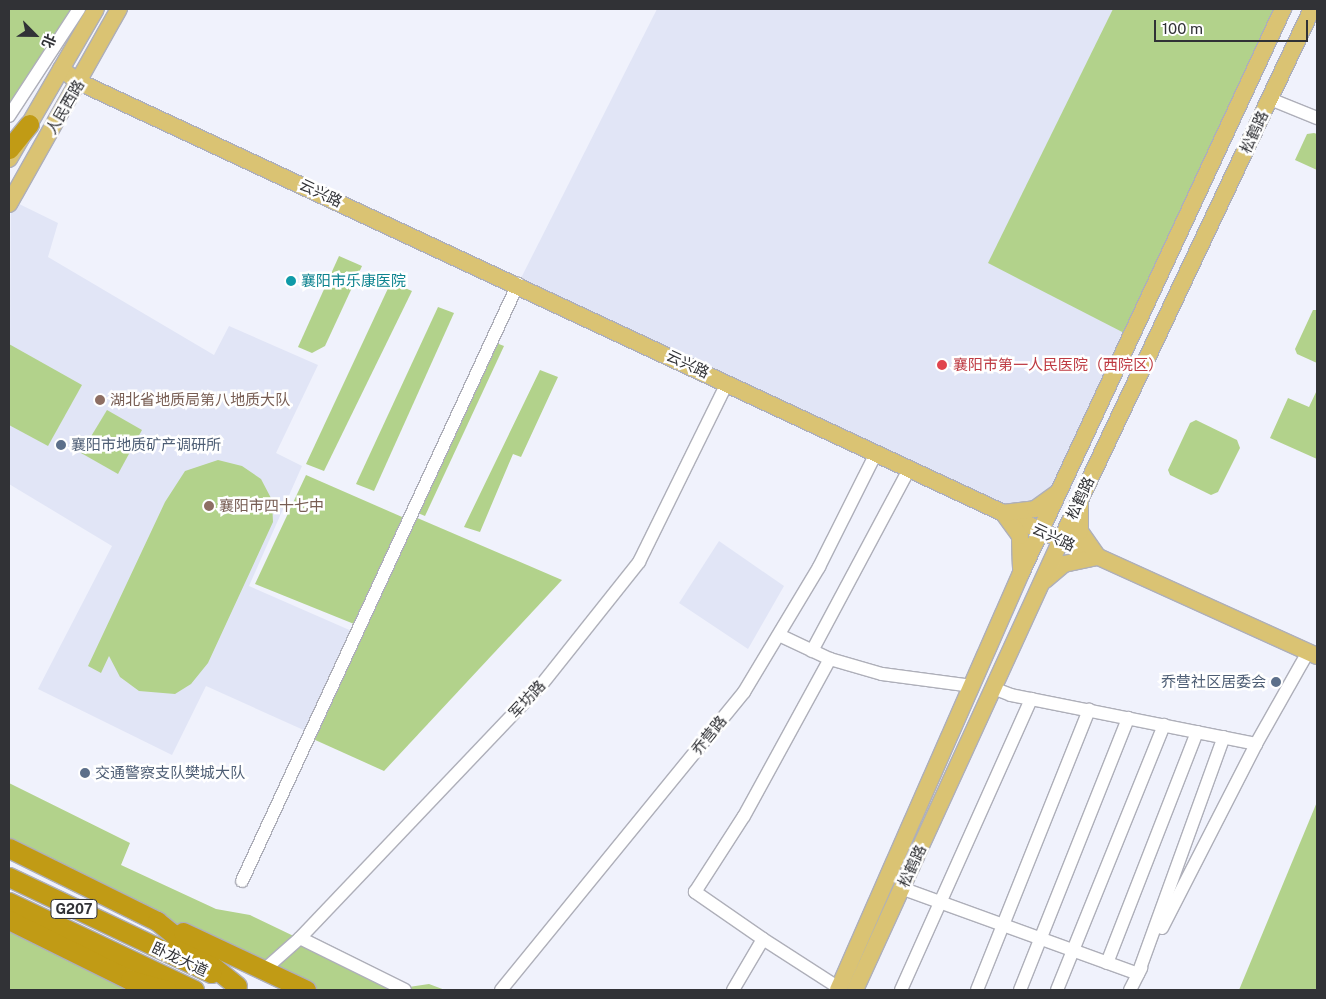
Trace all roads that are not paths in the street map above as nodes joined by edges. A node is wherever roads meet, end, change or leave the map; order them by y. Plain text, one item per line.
1 (79, 9) edge
2 (96, 9) edge
3 (119, 9) edge
4 (1283, 9) edge
5 (1312, 9) edge
6 (61, 69) junction
7 (80, 82) junction
8 (1270, 99) junction
9 (9, 116) edge
10 (1317, 118) edge
11 (29, 124) junction
12 (9, 141) edge
13 (9, 149) edge
14 (9, 159) edge
15 (9, 204) edge
16 (518, 284) junction
17 (727, 383) junction
18 (876, 453) junction
19 (910, 469) junction
20 (1059, 492) junction
21 (1080, 499) junction
22 (1003, 513) junction
23 (1041, 531) junction
24 (1061, 540) junction
25 (1098, 557) junction
26 (1021, 573) junction
27 (1041, 582) junction
28 (779, 635) junction
29 (812, 651) junction
30 (1313, 654) edge
31 (830, 659) junction
32 (972, 686) junction
33 (993, 688) junction
34 (1031, 699) junction
35 (1089, 710) junction
36 (1128, 718) junction
37 (1164, 725) junction
38 (1197, 732) junction
39 (1224, 737) junction
40 (1256, 744) junction
41 (9, 848) edge
42 (9, 877) edge
43 (242, 881) dead end
44 (901, 888) junction
45 (9, 902) edge
46 (940, 904) junction
47 (9, 920) edge
48 (157, 921) junction
49 (1003, 926) junction
50 (300, 938) junction
51 (763, 939) junction
52 (1040, 939) junction
53 (1073, 951) junction
54 (1107, 963) junction
55 (264, 970) junction
56 (1138, 974) junction
57 (137, 985) edge
58 (242, 988) edge
59 (837, 988) edge
60 (167, 990) edge
61 (194, 990) edge
62 (306, 990) edge
63 (405, 990) edge
64 (501, 990) edge
65 (733, 990) edge
66 (902, 990) edge
67 (977, 990) edge
68 (1020, 990) edge
69 (1057, 990) edge
70 (1130, 990) edge

1 - 9 street
2 - 6 main road, 人民西路
3 - 7 main road, 人民西路
4 - 20 main road, 松鹤路
5 - 8 main road, 松鹤路
6 - 7 main road, 云兴路
6 - 11 main road, 人民西路
7 - 15 main road, 人民西路
7 - 16 main road, 云兴路
8 - 10 street
8 - 21 main road, 松鹤路
11 - 12 street
11 - 13 highway
11 - 14 main road, 人民西路
16 - 17 main road, 云兴路
16 - 43 street
17 - 18 main road, 云兴路
17 - 50 street, 军坊路
18 - 19 main road, 云兴路
18 - 28 street, 乔营路
19 - 22 main road, 云兴路
19 - 29 street
20 - 22 main road
20 - 23 main road, 松鹤路
21 - 24 main road, 松鹤路
21 - 25 main road
22 - 23 main road, 云兴路
22 - 26 main road
23 - 24 main road, 云兴路
23 - 26 main road, 松鹤路
24 - 25 main road, 云兴路
24 - 27 main road, 松鹤路
25 - 27 main road
25 - 30 main road, 云兴路
26 - 32 main road, 松鹤路
27 - 33 main road, 松鹤路
28 - 29 street
28 - 64 street, 乔营路
29 - 31 street
30 - 40 street
31 - 32 street
31 - 51 street
32 - 59 main road, 松鹤路
33 - 34 street
33 - 44 main road, 松鹤路
34 - 35 street
34 - 46 street
35 - 36 street
35 - 49 street
36 - 37 street
36 - 52 street
37 - 38 street
37 - 53 street
38 - 39 street
38 - 54 street
39 - 40 street
39 - 56 street
40 - 56 street
41 - 48 highway
42 - 58 highway, 卧龙大道 / G207
44 - 46 street
44 - 59 main road, 松鹤路
45 - 61 highway, 卧龙大道 / G207
46 - 49 street
46 - 66 street
47 - 57 highway
48 - 55 highway
48 - 58 highway
49 - 52 street
49 - 67 street
50 - 55 street, 军坊路
50 - 63 street
51 - 59 street
51 - 65 street
52 - 53 street
52 - 68 street
53 - 54 street
53 - 69 street
54 - 56 street
55 - 62 highway
56 - 70 street
57 - 60 highway

